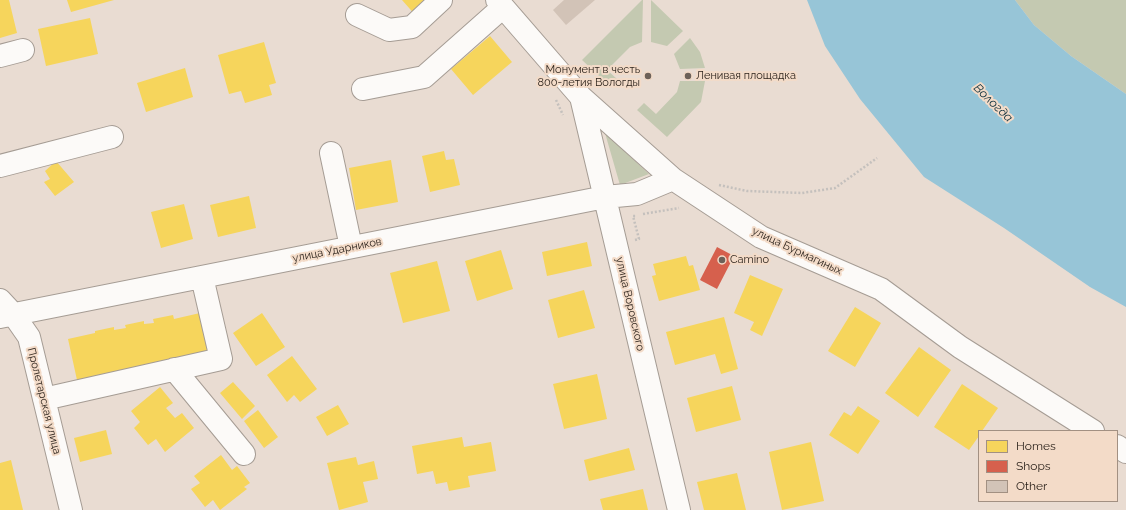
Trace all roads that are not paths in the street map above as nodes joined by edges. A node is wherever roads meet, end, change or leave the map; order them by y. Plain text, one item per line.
1 (441, 0) edge
2 (500, 3) edge
3 (357, 15) dead end
4 (23, 50) dead end
5 (0, 56) edge
6 (363, 89) dead end
7 (581, 97) junction
8 (112, 137) dead end
9 (331, 153) dead end
10 (0, 166) edge
11 (673, 179) junction
12 (605, 197) junction
13 (351, 247) junction
14 (202, 277) junction
15 (4, 310) edge
16 (174, 369) junction
17 (44, 399) junction
18 (1091, 430) edge
19 (244, 454) dead end
20 (71, 510) edge
21 (679, 510) edge

1 - 3 street
2 - 6 street
2 - 7 street, улица Бурмагиных
4 - 5 street
7 - 11 street, улица Бурмагиных
7 - 12 street, улица Воровского
8 - 10 street
9 - 13 street
11 - 12 street, улица Ударников
11 - 18 street, улица Бурмагиных
12 - 13 street, улица Ударников
12 - 21 street, улица Воровского
13 - 14 street, улица Ударников
14 - 15 street, улица Ударников
14 - 16 street
15 - 17 street, Пролетарская улица
16 - 17 street
16 - 19 street
17 - 20 street, Пролетарская улица

